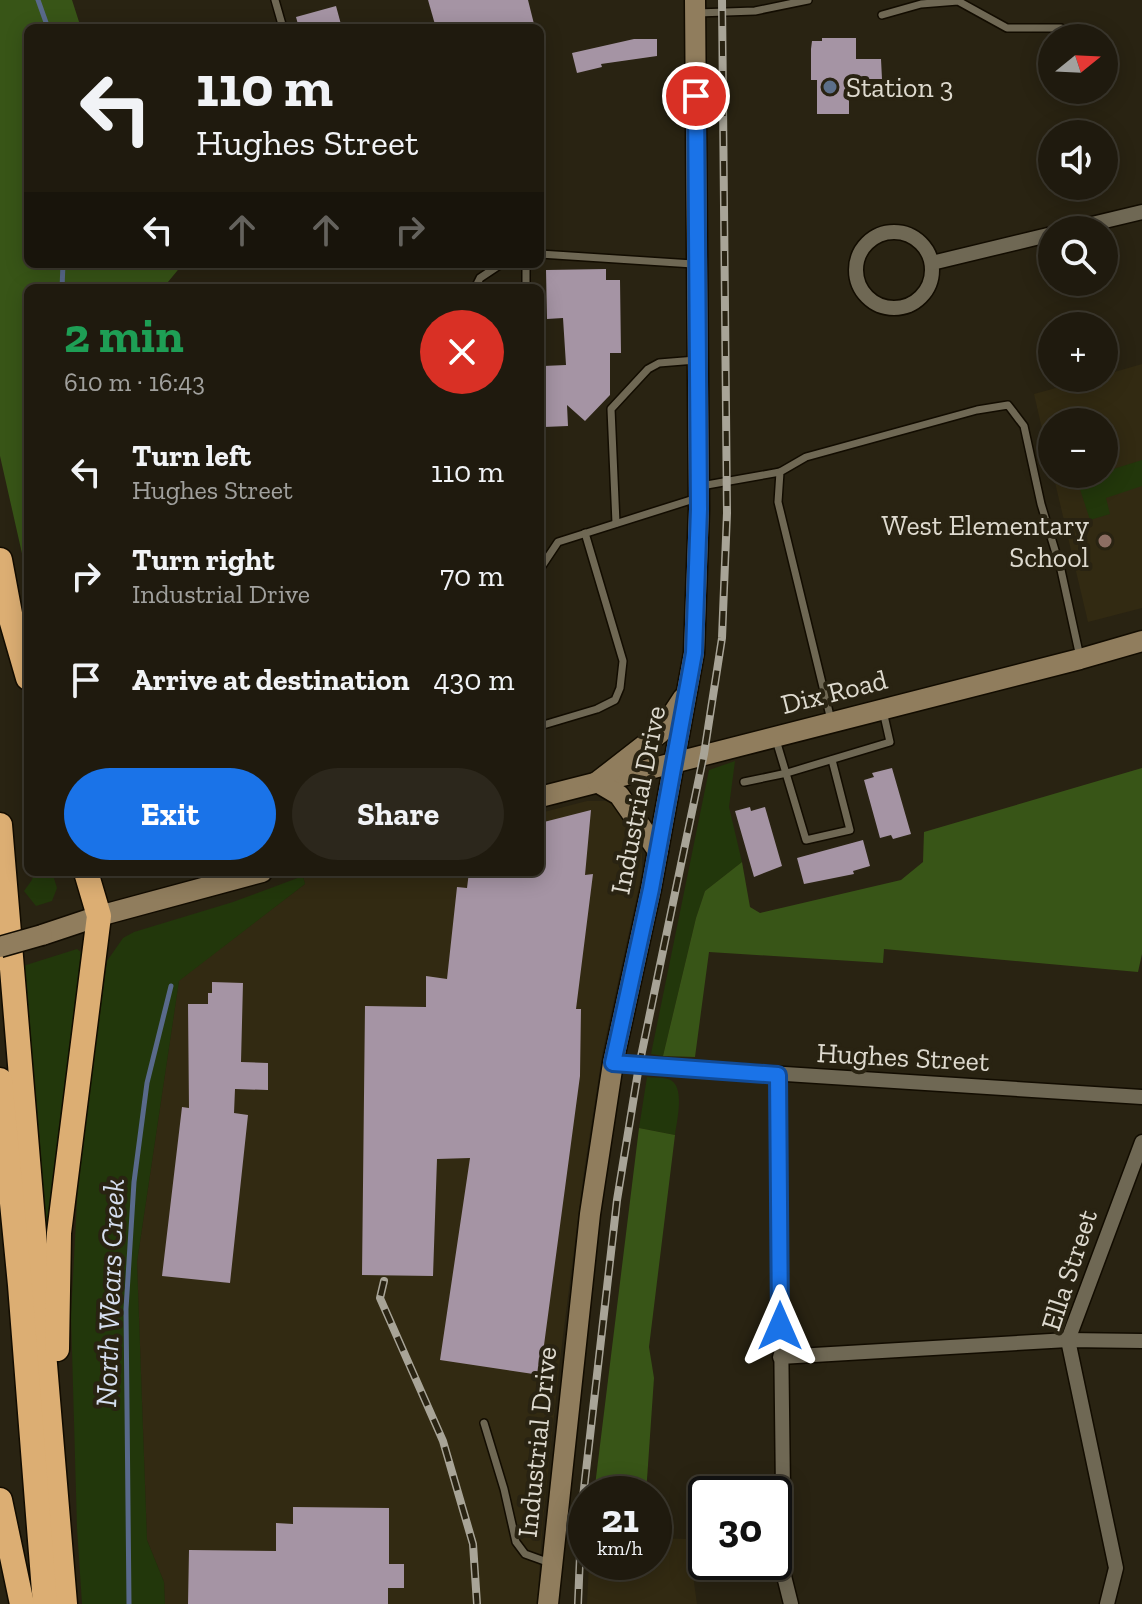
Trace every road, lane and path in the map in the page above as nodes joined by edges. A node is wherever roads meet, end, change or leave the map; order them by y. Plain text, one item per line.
1 (275, 0) edge
2 (808, 0) edge
3 (695, 6) edge
4 (882, 15) dead end
5 (282, 24) edge
6 (1038, 28) edge
7 (1142, 212) edge
8 (1118, 218) edge
9 (1038, 237) edge
10 (544, 254) edge
11 (932, 263) junction
12 (698, 264) junction
13 (495, 268) edge
14 (477, 284) edge
15 (698, 359) junction
16 (780, 472) junction
17 (699, 492) junction
18 (616, 523) junction
19 (585, 533) junction
20 (544, 552) edge
21 (550, 553) junction
22 (0, 560) edge
23 (544, 563) edge
24 (1142, 641) edge
25 (1080, 659) junction
26 (24, 664) edge
27 (688, 691) junction
28 (882, 709) junction
29 (831, 722) junction
30 (544, 725) edge
31 (775, 736) junction
32 (832, 760) junction
33 (675, 761) junction
34 (787, 773) junction
35 (597, 782) junction
36 (744, 782) dead end
37 (544, 796) edge
38 (0, 825) edge
39 (658, 851) junction
40 (87, 876) edge
41 (247, 876) edge
42 (99, 916) junction
43 (0, 947) edge
44 (613, 1063) junction
45 (778, 1075) junction
46 (0, 1080) edge
47 (1142, 1097) edge
48 (1142, 1142) edge
49 (1068, 1340) junction
50 (1142, 1341) edge
51 (780, 1357) junction
52 (484, 1423) dead end
53 (0, 1500) edge
54 (57, 1511) junction
55 (552, 1564) junction
56 (22, 1604) edge
57 (45, 1604) edge
58 (65, 1604) edge
59 (548, 1604) edge
60 (791, 1604) edge
61 (1107, 1604) edge

1 - 5 lane
2 - 3 lane
3 - 12 main road, Industrial Drive
4 - 6 lane
7 - 8 street
9 - 11 street
10 - 12 lane
11 - 11 street
12 - 15 main road, Industrial Drive
13 - 14 lane
15 - 17 main road, Industrial Drive
15 - 18 lane
16 - 17 lane
16 - 25 lane
16 - 29 lane
17 - 18 lane
17 - 27 main road, Industrial Drive
18 - 19 lane
19 - 21 lane
19 - 30 lane
20 - 21 lane
21 - 23 lane
22 - 26 highway
24 - 25 main road, Dix Road
25 - 28 main road, Dix Road
27 - 33 main road, Industrial Drive
27 - 35 main road
28 - 29 main road, Dix Road
28 - 32 lane
29 - 31 main road, Dix Road
31 - 33 main road, Dix Road
31 - 34 lane
32 - 34 lane
32 - 34 lane
33 - 35 main road, Dix Road
33 - 39 main road, Industrial Drive
34 - 36 lane
35 - 37 main road, Dix Road
35 - 39 main road
38 - 54 highway
39 - 44 main road, Industrial Drive
40 - 42 highway
41 - 42 main road
42 - 43 main road, bridge
42 - 54 highway
44 - 45 street, Hughes Street
44 - 55 main road, Industrial Drive
45 - 47 street, Hughes Street
45 - 51 street
46 - 57 highway
48 - 49 street, Ella Street
49 - 50 street
49 - 51 street
49 - 61 street, Ella Street
51 - 60 street
52 - 55 lane
53 - 56 highway
54 - 58 highway
55 - 59 main road, Industrial Drive

